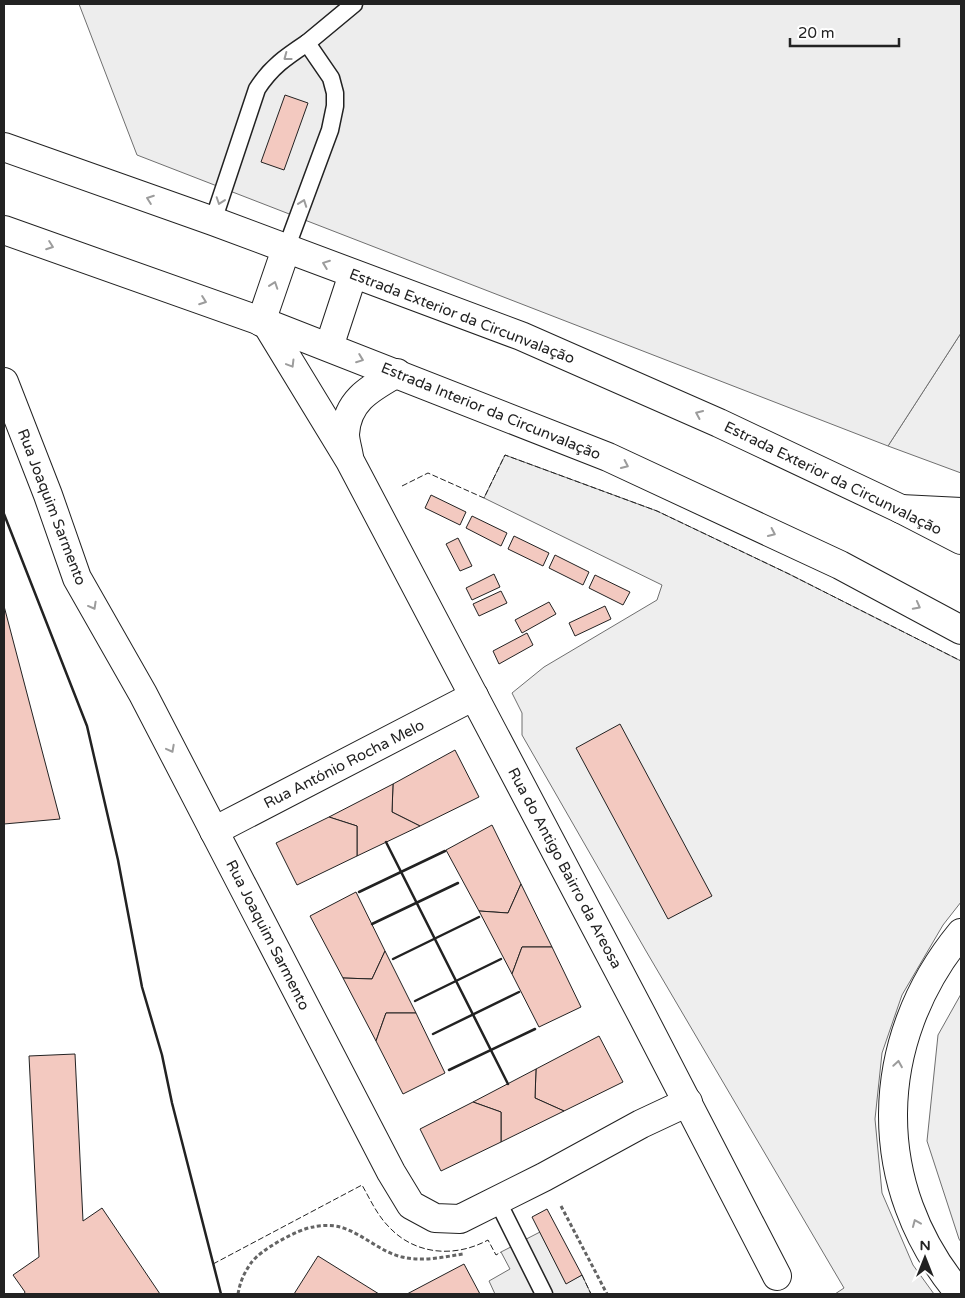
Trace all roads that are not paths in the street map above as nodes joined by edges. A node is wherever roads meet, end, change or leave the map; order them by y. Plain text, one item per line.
1 (354, 4) edge
2 (307, 43) junction
3 (4, 147) edge
4 (213, 221) junction
5 (4, 230) edge
6 (286, 249) junction
7 (353, 274) junction
8 (263, 322) junction
9 (329, 347) junction
10 (397, 373) junction
11 (4, 382) edge
12 (350, 461) junction
13 (902, 509) junction
14 (961, 512) edge
15 (961, 540) edge
16 (961, 630) edge
17 (474, 696) junction
18 (214, 831) junction
19 (961, 933) edge
20 (688, 1102) junction
21 (497, 1200) junction
22 (777, 1276) dead end
23 (544, 1294) edge
24 (960, 1294) edge

1 - 2 lane
2 -> 4 lane
6 -> 2 lane
4 -> 3 main road, Estrada Exterior da Circunvalação
4 - 6 main road, Estrada Exterior da Circunvalação
5 -> 8 main road, Estrada Interior da Circunvalação
7 -> 6 main road, Estrada Exterior da Circunvalação
8 -> 6 main road
7 - 9 main road
13 -> 7 main road, Estrada Exterior da Circunvalação
8 - 9 main road, Estrada Interior da Circunvalação
8 -> 12 main road, Rua do Antigo Bairro da Areosa
9 -> 10 main road, Estrada Interior da Circunvalação
10 - 12 main road, Rua do Antigo Bairro da Areosa
10 -> 16 main road, Estrada Interior da Circunvalação
11 -> 18 main road, Rua Joaquim Sarmento
12 - 17 main road, Rua do Antigo Bairro da Areosa
13 - 14 main road
13 - 15 main road, Estrada Exterior da Circunvalação
17 - 18 main road, Rua António Rocha Melo
17 - 20 main road, Rua do Antigo Bairro da Areosa
18 - 21 main road, Rua Joaquim Sarmento
24 -> 19 main road
20 - 21 main road, Rua Joaquim Sarmento
20 - 22 main road, Rua do Antigo Bairro da Areosa
21 - 23 lane

